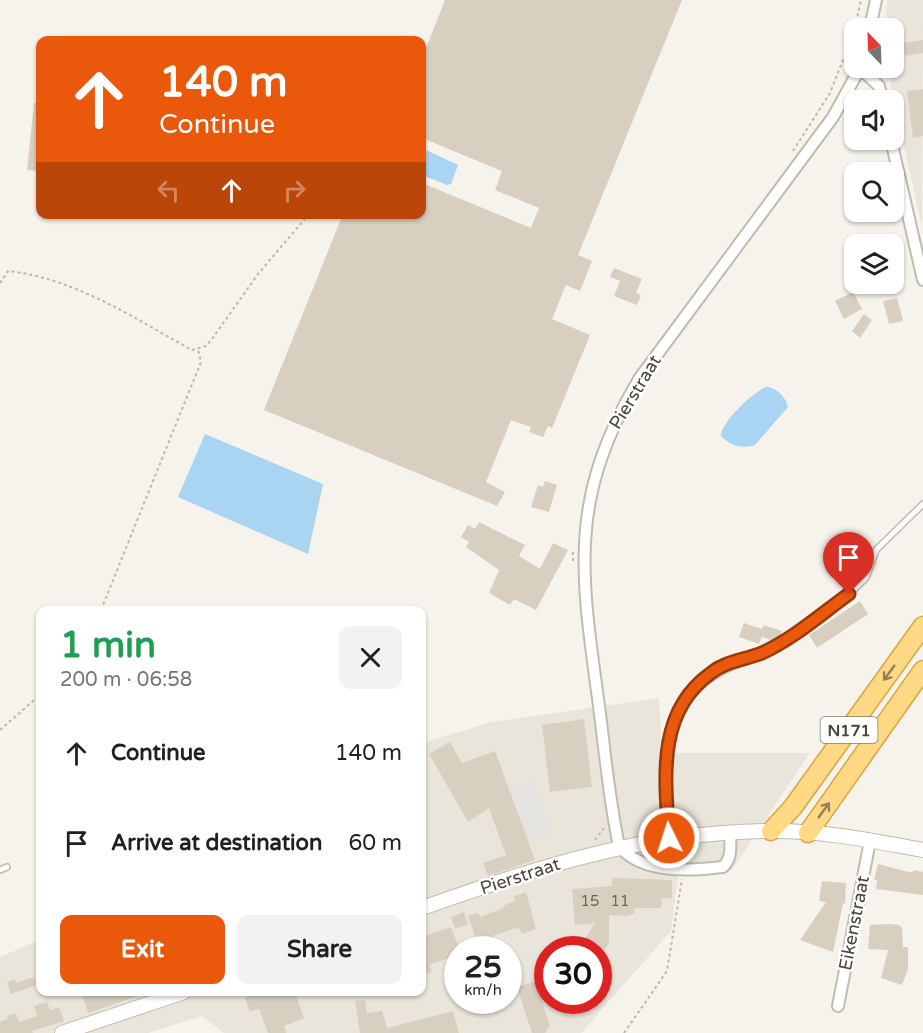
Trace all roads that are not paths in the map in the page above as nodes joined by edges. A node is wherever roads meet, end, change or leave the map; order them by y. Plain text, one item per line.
1 (876, 0) edge
2 (872, 18) edge
3 (854, 78) edge
4 (871, 78) edge
5 (880, 90) edge
6 (893, 150) edge
7 (923, 280) edge
8 (923, 504) edge
9 (923, 626) edge
10 (760, 654) joint
11 (923, 670) edge
12 (771, 831) junction
13 (730, 833) junction
14 (808, 833) junction
15 (669, 838) junction
16 (870, 841) junction
17 (619, 846) junction
18 (923, 850) edge
19 (7, 867) dead end
20 (0, 870) edge
21 (426, 907) edge
22 (172, 996) edge
23 (838, 1006) dead end
24 (62, 1033) edge

1 - 2 street
3 - 17 street, Pierstraat
4 - 5 street, Pierstraat
6 - 7 street
8 - 10 lane
9 -> 12 highway, N171
10 - 15 street
14 -> 11 highway, N171
12 - 13 street
12 - 14 street
13 - 15 street, Pierstraat
13 - 17 street
14 - 16 street
15 - 17 street, Pierstraat
16 - 18 street
16 - 23 street, Eikenstraat
17 - 21 street, Pierstraat
19 - 20 lane
22 - 24 street

